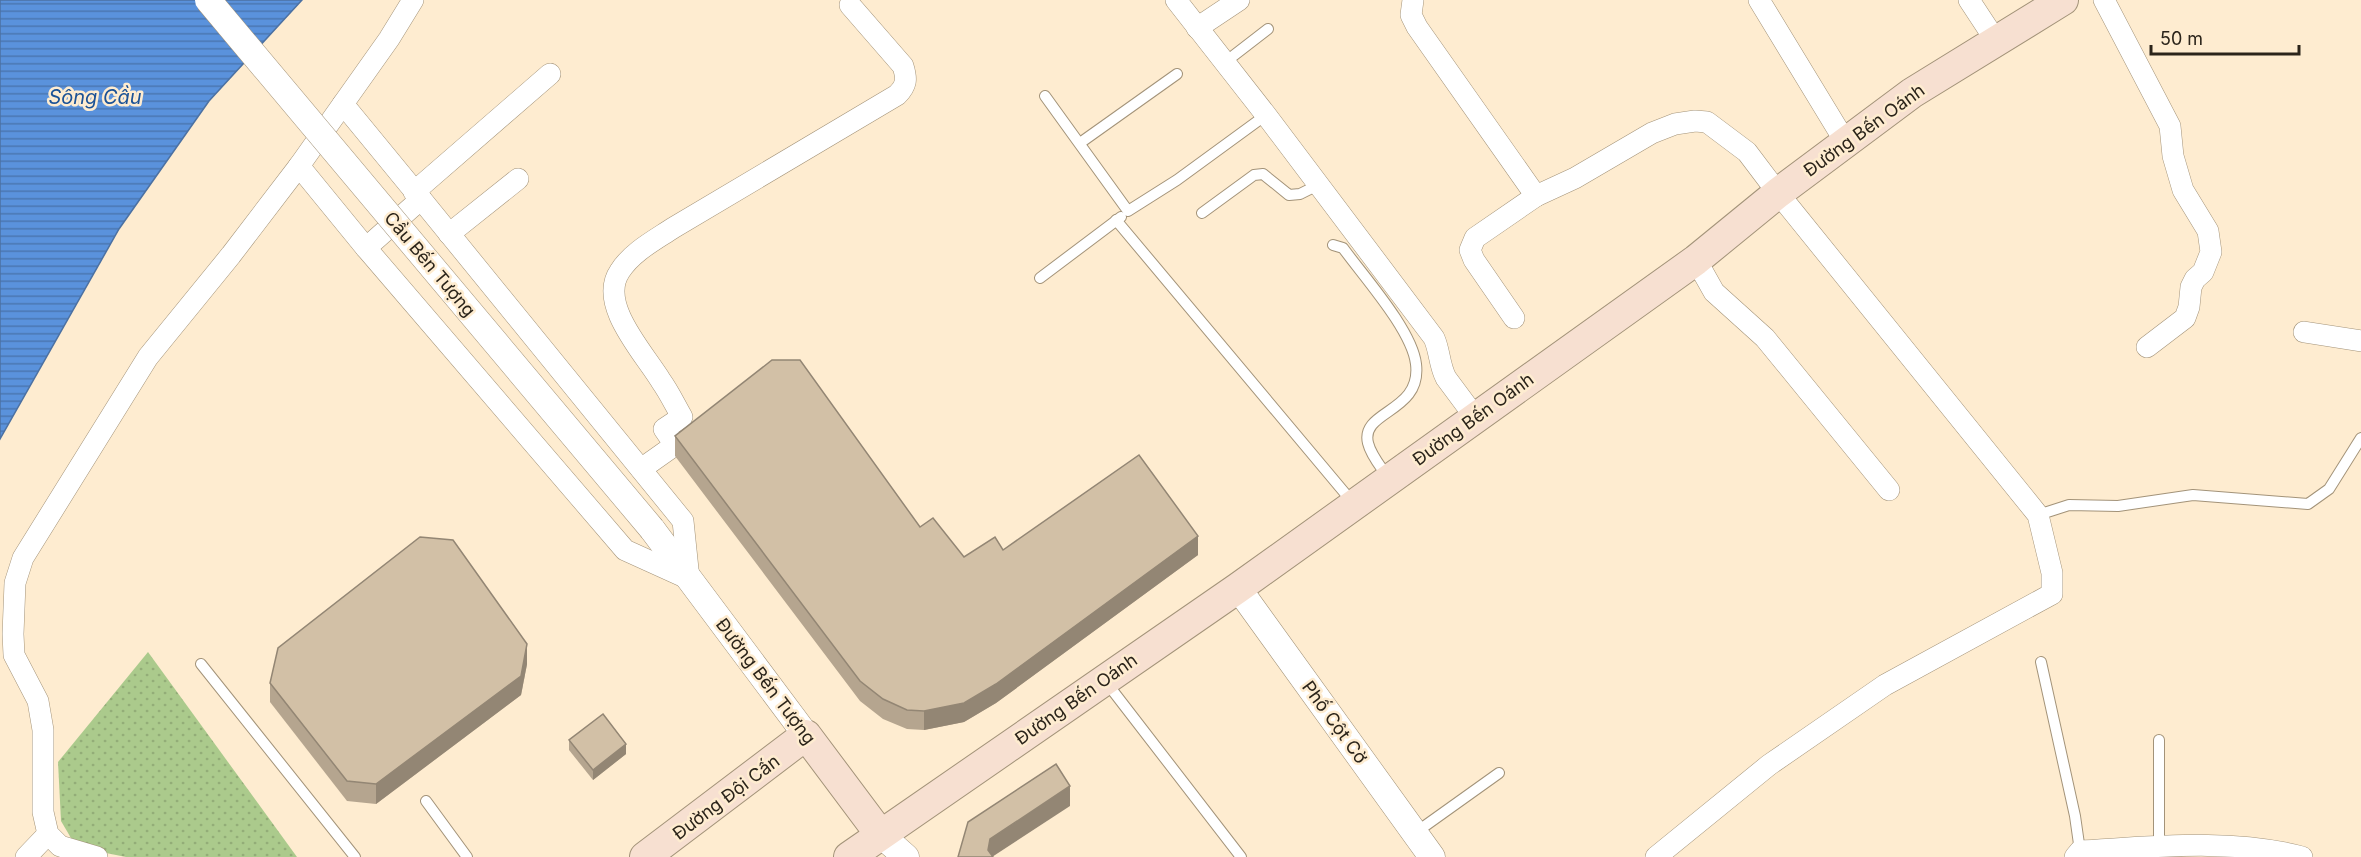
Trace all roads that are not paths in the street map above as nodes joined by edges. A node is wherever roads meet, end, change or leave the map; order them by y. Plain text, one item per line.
1 (208, 0) edge
2 (413, 0) edge
3 (1176, 0) edge
4 (1239, 0) edge
5 (1413, 0) edge
6 (1759, 0) edge
7 (1969, 0) edge
8 (2063, 0) edge
9 (2104, 0) edge
10 (850, 5) dead end
11 (1197, 28) junction
12 (1268, 29) dead end
13 (1996, 41) junction
14 (1224, 63) junction
15 (550, 74) dead end
16 (1177, 74) dead end
17 (1046, 96) dead end
18 (343, 104) junction
19 (1266, 115) junction
20 (1080, 142) junction
21 (1846, 143) junction
22 (299, 166) junction
23 (518, 179) dead end
24 (1318, 185) junction
25 (1778, 194) junction
26 (418, 196) junction
27 (1536, 196) junction
28 (1128, 212) junction
29 (1202, 213) dead end
30 (1116, 220) junction
31 (449, 234) junction
32 (1333, 245) dead end
33 (366, 248) junction
34 (1696, 260) junction
35 (1040, 278) dead end
36 (1514, 318) dead end
37 (2304, 332) dead end
38 (2361, 341) edge
39 (2147, 347) dead end
40 (1475, 417) junction
41 (2361, 438) edge
42 (641, 469) junction
43 (1389, 479) junction
44 (1889, 490) dead end
45 (1354, 504) junction
46 (2038, 514) junction
47 (652, 529) joint
48 (689, 579) junction
49 (1238, 588) junction
50 (2041, 662) dead end
51 (201, 664) dead end
52 (1104, 679) junction
53 (806, 735) junction
54 (2159, 740) dead end
55 (1499, 773) dead end
56 (426, 801) dead end
57 (1414, 833) junction
58 (48, 834) junction
59 (885, 845) edge
60 (2158, 848) junction
61 (2078, 854) edge
62 (26, 857) edge
63 (97, 857) edge
64 (355, 857) edge
65 (467, 857) edge
66 (645, 857) edge
67 (849, 857) edge
68 (906, 857) edge
69 (1241, 857) edge
70 (1432, 857) edge
71 (1656, 857) edge
72 (2302, 857) edge

1 - 47 street, Cầu Bến Tượng, bridge
2 - 18 street
3 - 11 street
4 - 11 street
5 - 27 street
6 - 21 street
7 - 13 street
8 - 13 main road, Đường Bến Oánh
9 - 39 street
10 - 42 street
11 - 14 street
12 - 14 lane
13 - 21 main road, Đường Bến Oánh
14 - 19 street
15 - 26 street
16 - 20 lane
17 - 20 lane
18 - 22 street
18 - 26 street
19 - 24 street
19 - 28 lane
20 - 28 lane
21 - 25 main road, Đường Bến Oánh
22 - 33 street
22 - 58 street
23 - 31 street
24 - 29 lane
24 - 40 street
25 - 27 street
25 - 34 main road, Đường Bến Oánh
25 - 46 street
26 - 31 street
26 - 33 street
27 - 36 street
28 - 30 lane
30 - 35 lane
30 - 45 lane
31 - 42 street
32 - 43 lane
33 - 48 street
34 - 40 main road, Đường Bến Oánh
34 - 44 street
37 - 38 street
40 - 43 main road, Đường Bến Oánh
41 - 46 lane
42 - 48 street
43 - 45 main road, Đường Bến Oánh
45 - 49 main road, Đường Bến Oánh
46 - 71 street
47 - 48 street, Đường Bến Tượng
48 - 53 street, Đường Bến Tượng
49 - 52 main road, Đường Bến Oánh
49 - 57 street, Phố Cột Cờ
50 - 61 lane
51 - 64 lane
52 - 59 main road, Đường Bến Oánh
52 - 69 lane
53 - 59 main road, Đường Bến Tượng
53 - 66 main road, Đường Đội Cấn
54 - 60 lane
55 - 57 lane
56 - 65 lane
57 - 70 street, Phố Cột Cờ
58 - 62 street
58 - 63 street
59 - 67 main road
59 - 68 street, Đường Bến Tượng
60 - 61 street
60 - 72 street

